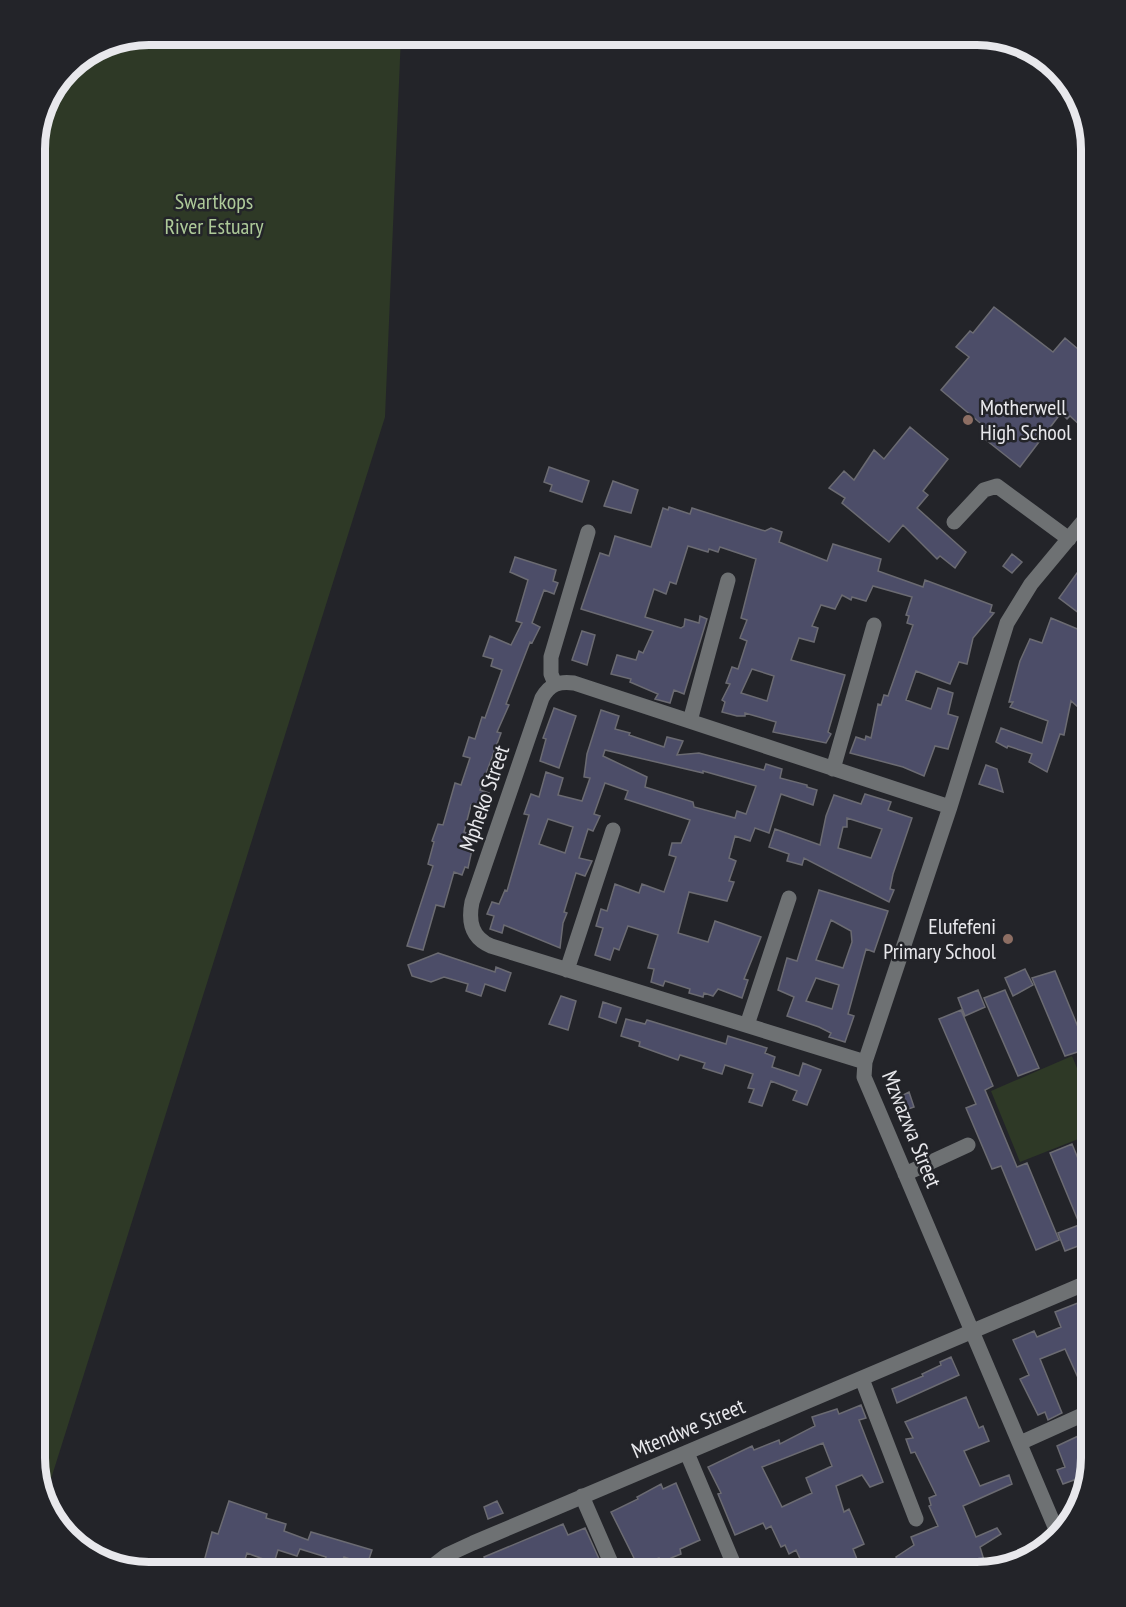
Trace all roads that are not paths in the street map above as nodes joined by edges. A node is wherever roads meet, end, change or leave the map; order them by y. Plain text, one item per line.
1 (954, 522) dead end
2 (1081, 525) edge
3 (588, 532) dead end
4 (1069, 539) junction
5 (728, 580) dead end
6 (874, 625) dead end
7 (555, 684) junction
8 (690, 722) junction
9 (833, 768) junction
10 (950, 807) junction
11 (613, 830) dead end
12 (789, 897) dead end
13 (567, 970) junction
14 (747, 1025) junction
15 (865, 1062) junction
16 (968, 1144) dead end
17 (904, 1174) junction
18 (1081, 1286) edge
19 (973, 1332) junction
20 (862, 1379) junction
21 (1081, 1416) edge
22 (1020, 1443) junction
23 (687, 1453) junction
24 (582, 1497) junction
25 (916, 1519) dead end
26 (1055, 1527) edge
27 (438, 1562) edge
28 (611, 1562) edge
29 (733, 1562) edge

1 - 4 street
2 - 4 street, Mzwazwa Street
3 - 7 street
4 - 10 street, Mzwazwa Street
5 - 8 street
6 - 9 street
7 - 8 street
7 - 13 street, Mpheko Street
8 - 9 street
9 - 10 street
10 - 15 street, Mzwazwa Street
11 - 13 street
12 - 14 street
13 - 14 street, Mpheko Street
14 - 15 street, Mpheko Street
15 - 17 street, Mzwazwa Street
16 - 17 street
17 - 19 street, Mzwazwa Street
18 - 19 street, Mtendwe Street
19 - 20 street, Mtendwe Street
19 - 22 street, Mzwazwa Street
20 - 23 street, Mtendwe Street
20 - 25 street
21 - 22 street
22 - 26 street, Mzwazwa Street
23 - 24 street, Mtendwe Street
23 - 29 street
24 - 27 street, Mtendwe Street
24 - 28 street

